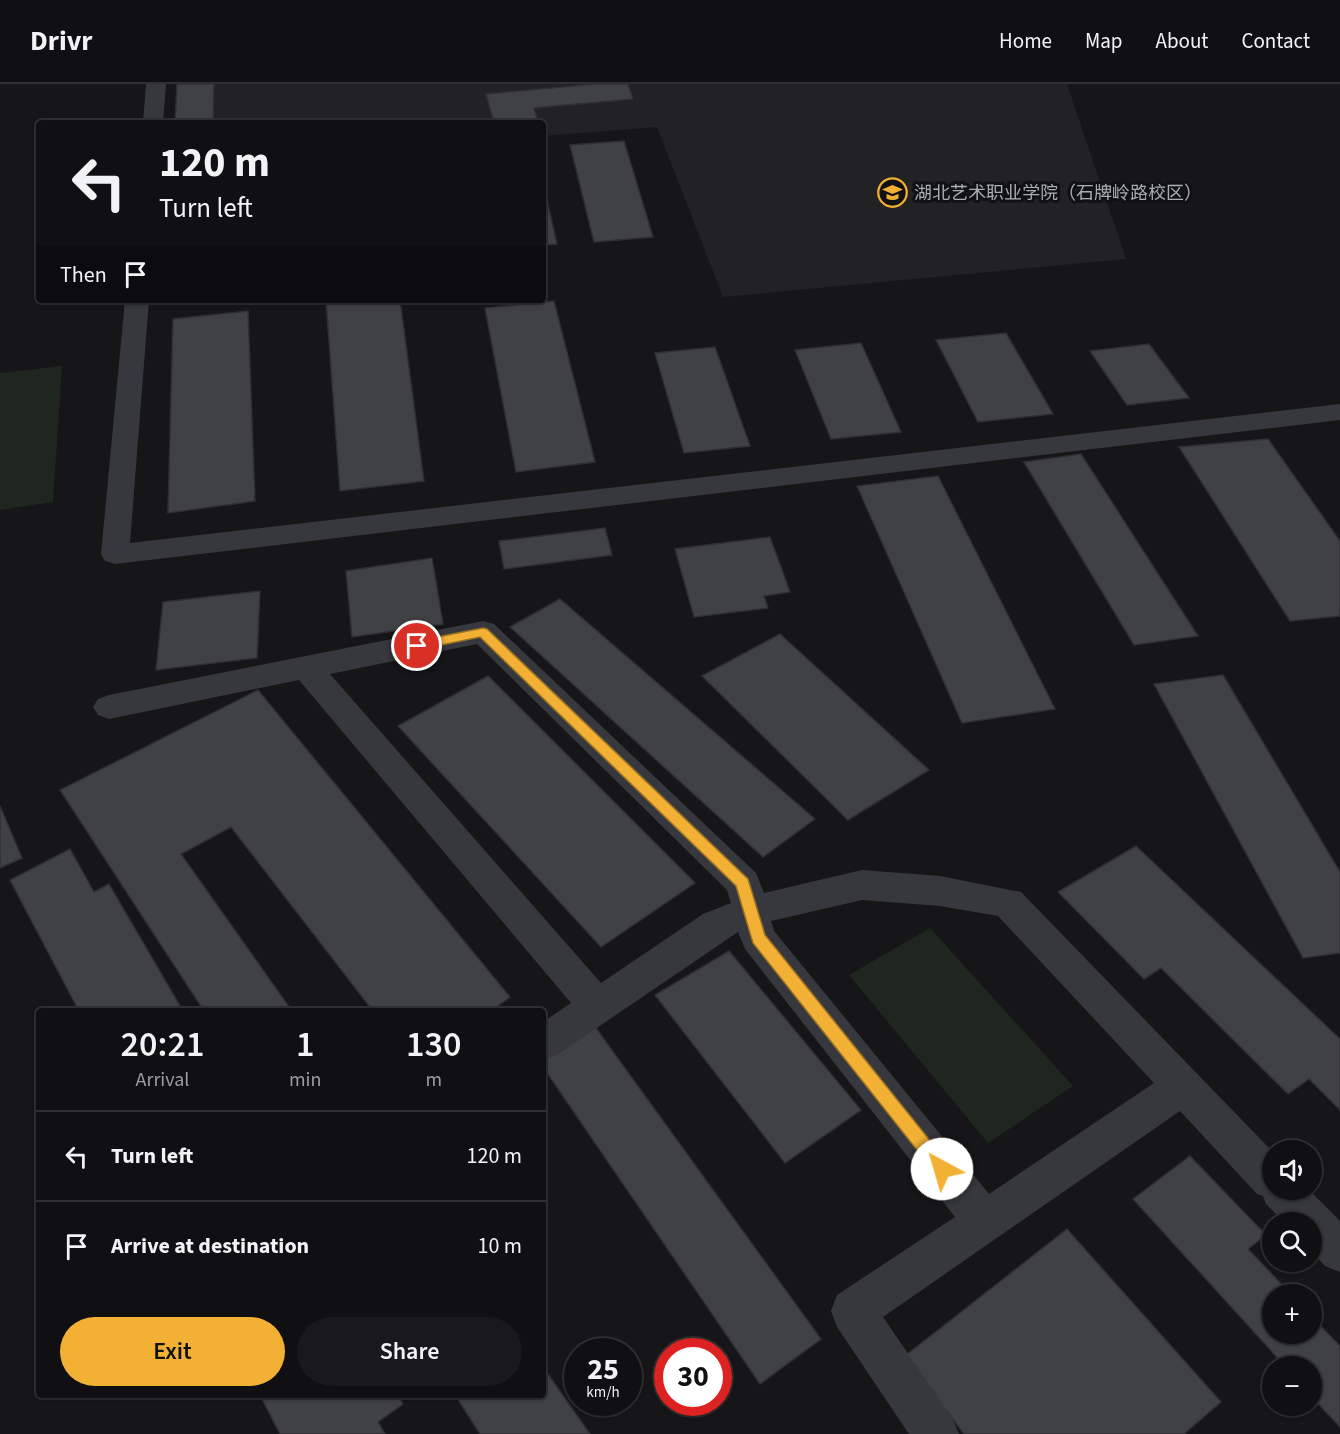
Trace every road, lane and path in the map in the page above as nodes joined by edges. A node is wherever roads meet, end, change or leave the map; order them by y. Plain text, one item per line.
1 (156, 84) edge
2 (153, 120) edge
3 (137, 303) edge
4 (1340, 412) edge
5 (307, 668) junction
6 (109, 707) dead end
7 (750, 911) junction
8 (597, 1006) junction
9 (546, 1041) edge
10 (1183, 1086) junction
11 (1262, 1169) edge
12 (1291, 1200) edge
13 (985, 1222) junction
14 (1340, 1251) edge
15 (936, 1434) edge

1 - 2 street
3 - 4 street
5 - 6 street
5 - 7 street
5 - 8 street
7 - 8 street
7 - 10 street
7 - 13 street
8 - 9 street
10 - 11 street
10 - 13 street
12 - 14 street
13 - 15 street

